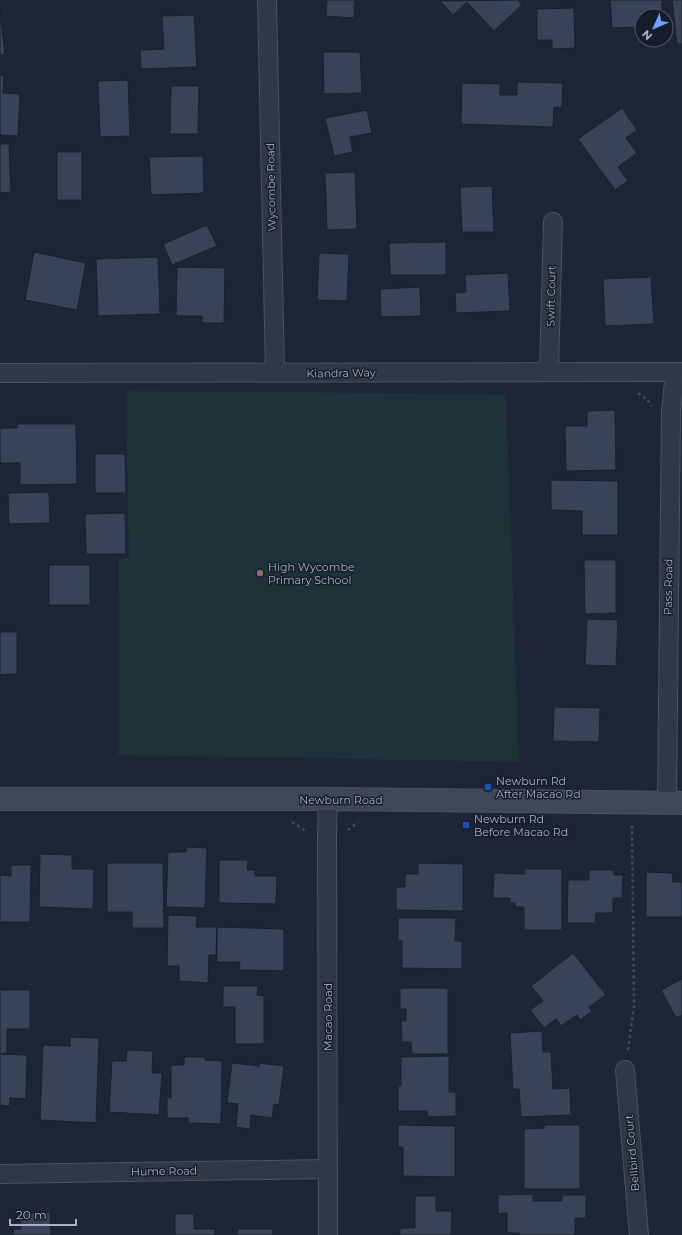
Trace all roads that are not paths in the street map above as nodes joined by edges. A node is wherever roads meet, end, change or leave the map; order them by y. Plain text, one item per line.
1 (267, 0) edge
2 (553, 222) dead end
3 (549, 371) junction
4 (679, 372) edge
5 (0, 373) edge
6 (275, 373) junction
7 (0, 799) edge
8 (328, 799) junction
9 (674, 803) edge
10 (625, 1070) road end
11 (328, 1169) junction
12 (0, 1174) edge
13 (328, 1235) edge
14 (639, 1235) edge

1 - 6 street, Wycombe Road
2 - 3 street, Swift Court
3 - 4 street, Kiandra Way
3 - 6 street, Kiandra Way
4 - 9 street, Pass Road
5 - 6 street, Kiandra Way
7 - 8 street, Newburn Road
8 - 9 street, Newburn Road
8 - 11 street, Macao Road
10 - 14 street, Bellbird Court
11 - 12 street, Hume Road
11 - 13 street, Macao Road

